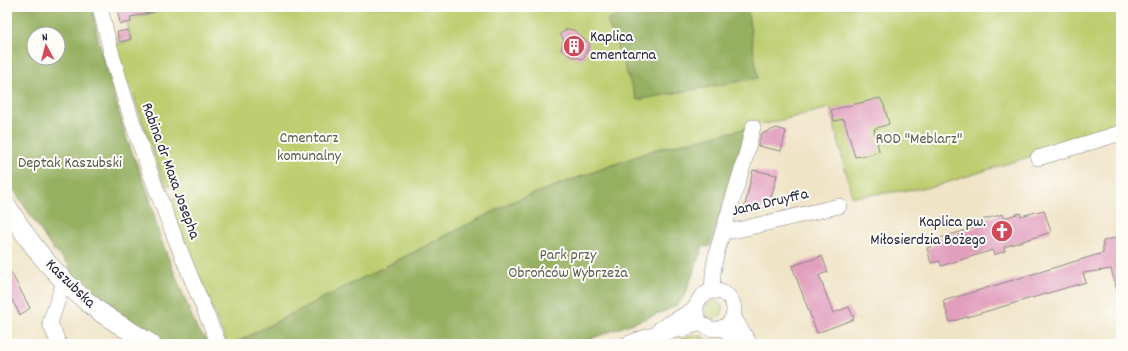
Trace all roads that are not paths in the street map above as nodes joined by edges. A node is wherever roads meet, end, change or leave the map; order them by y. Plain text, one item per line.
1 (100, 7) edge
2 (753, 126) dead end
3 (1121, 133) edge
4 (1038, 158) dead end
5 (7, 206) edge
6 (838, 206) dead end
7 (723, 231) junction
8 (64, 282) junction
9 (713, 291) junction
10 (696, 308) junction
11 (733, 316) junction
12 (701, 323) junction
13 (723, 327) junction
14 (649, 336) junction
15 (139, 341) edge
16 (59, 344) edge
17 (219, 344) edge
18 (627, 344) edge
19 (738, 344) edge
20 (749, 344) edge

1 - 17 street, Rabina dr Maxa Josepha
2 - 7 street
3 - 4 street
5 - 8 main road, Kaszubska
6 - 7 street, Jana Druyffa
7 - 9 street, Jana Druyffa
8 - 15 main road, Kaszubska
8 - 16 street
9 - 10 street
9 - 11 street
10 - 12 street
10 - 14 street
11 - 13 street
11 - 20 street
12 - 13 street
12 - 14 street
13 - 19 street
14 - 18 street

